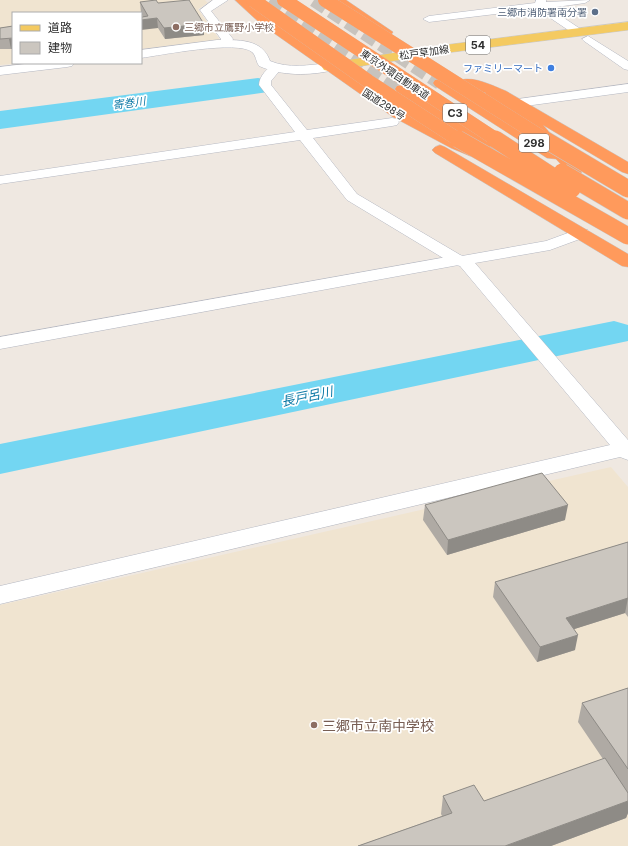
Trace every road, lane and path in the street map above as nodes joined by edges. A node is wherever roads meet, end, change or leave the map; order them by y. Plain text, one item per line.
1 (224, 0) edge
2 (241, 0) edge
3 (253, 0) edge
4 (284, 0) edge
5 (301, 0) edge
6 (325, 0) edge
7 (338, 0) edge
8 (585, 0) edge
9 (540, 3) edge
10 (429, 19) dead end
11 (265, 21) junction
12 (628, 26) edge
13 (628, 34) edge
14 (583, 35) junction
15 (226, 44) junction
16 (142, 54) edge
17 (423, 56) junction
18 (59, 64) edge
19 (628, 66) edge
20 (329, 67) junction
21 (275, 69) junction
22 (0, 71) edge
23 (440, 83) tunnel mouth
24 (465, 83) junction
25 (628, 88) edge
26 (402, 89) tunnel mouth
27 (518, 103) junction
28 (395, 118) junction
29 (305, 135) junction
30 (628, 169) edge
31 (575, 170) junction
32 (0, 180) edge
33 (543, 180) junction
34 (628, 189) edge
35 (628, 202) edge
36 (628, 212) edge
37 (628, 223) edge
38 (582, 233) junction
39 (628, 236) edge
40 (461, 260) junction
41 (628, 262) edge
42 (0, 343) edge
43 (626, 451) edge
44 (0, 595) edge

1 - 11 highway, 298
1 - 15 street
2 - 11 highway, 国道298号 / 298
3 - 39 highway, bridge
4 - 37 highway, 東京外環自動車道 / C3, bridge
5 - 36 highway, 東京外環自動車道 / C3, bridge
6 - 34 highway, bridge
7 - 17 highway, 298
8 - 9 street
9 - 10 street
9 - 14 street
11 - 20 highway, 国道298号 / 298
12 - 14 main road, 松戸草加線 / 54
13 - 14 main road, 松戸草加線 / 54
14 - 17 main road, 松戸草加線 / 54
14 - 19 street
15 - 16 street
15 - 21 street
17 - 20 main road, 松戸草加線 / 54
17 - 24 highway, 298
18 - 22 street
20 - 21 street
20 - 28 highway, 国道298号 / 298
21 - 29 street
23 - 31 highway, 298
24 - 27 highway, 298
24 - 31 highway, 298
25 - 27 street
26 - 33 highway, 国道298号 / 298
27 - 30 highway, 298
28 - 29 street
28 - 33 highway, 国道298号 / 298
28 - 38 highway
29 - 32 street
29 - 40 street
31 - 35 highway, 298
33 - 39 highway, 国道298号 / 298
38 - 40 street
38 - 41 highway
40 - 42 street
40 - 43 street
43 - 44 street

